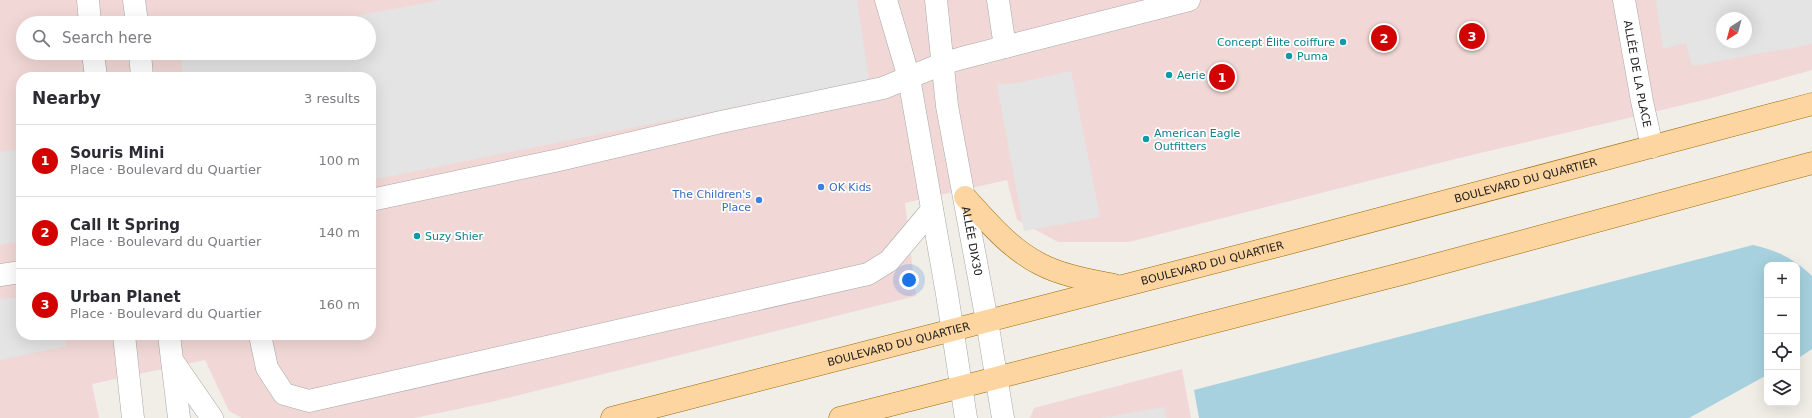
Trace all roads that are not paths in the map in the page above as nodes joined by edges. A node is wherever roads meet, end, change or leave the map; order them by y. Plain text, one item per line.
1 (88, 0) edge
2 (134, 0) edge
3 (886, 0) edge
4 (936, 0) edge
5 (998, 0) edge
6 (1189, 0) edge
7 (1624, 0) edge
8 (89, 16) edge
9 (136, 16) edge
10 (1005, 47) junction
11 (94, 60) edge
12 (141, 60) edge
13 (942, 64) junction
14 (95, 72) edge
15 (142, 72) edge
16 (909, 78) junction
17 (1812, 104) edge
18 (1652, 146) junction
19 (1812, 164) edge
20 (965, 197) junction
21 (376, 199) edge
22 (932, 210) junction
23 (16, 273) edge
24 (0, 275) edge
25 (1117, 286) junction
26 (987, 320) junction
27 (953, 330) junction
28 (125, 340) edge
29 (170, 340) edge
30 (261, 340) edge
31 (172, 360) junction
32 (996, 378) junction
33 (961, 386) junction
34 (133, 418) edge
35 (179, 418) edge
36 (212, 418) edge
37 (612, 418) edge
38 (840, 418) edge
39 (966, 418) edge
40 (1003, 418) edge

1 - 8 street
2 - 9 street
3 - 16 street
4 - 13 street, ALLÉE DIX30
5 - 10 street
6 - 10 street
7 - 18 street, ALLÉE DE LA PLACE
10 - 13 street
11 - 14 street
12 - 15 street
13 - 16 street
13 - 20 street, ALLÉE DIX30
16 - 21 street
16 - 22 street
17 - 18 main road, BOULEVARD DU QUARTIER
18 - 25 main road, BOULEVARD DU QUARTIER
19 - 32 main road
20 - 25 main road
20 - 26 street, ALLÉE DIX30
22 - 27 street
22 - 30 street
23 - 24 street
25 - 26 main road, BOULEVARD DU QUARTIER
26 - 27 main road, BOULEVARD DU QUARTIER
26 - 32 street, ALLÉE DIX30
27 - 33 street
27 - 37 main road, BOULEVARD DU QUARTIER
28 - 34 street
29 - 31 street
31 - 35 street
31 - 36 street
32 - 33 main road
32 - 40 street, ALLÉE DIX30
33 - 38 main road
33 - 39 street

